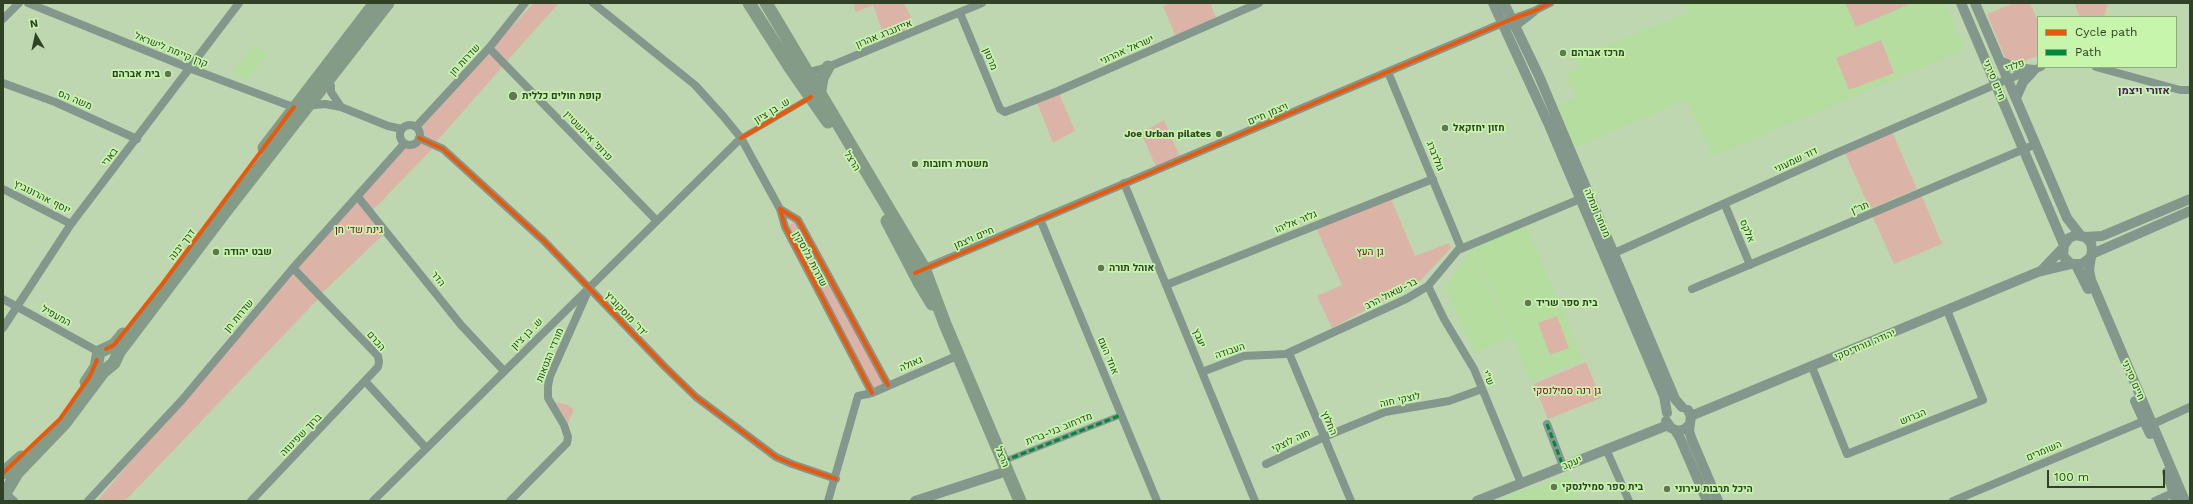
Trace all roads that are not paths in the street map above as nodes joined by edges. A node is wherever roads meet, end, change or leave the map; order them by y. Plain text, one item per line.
1 (19, 3) edge
2 (28, 3) edge
3 (239, 3) edge
4 (375, 3) edge
5 (388, 3) edge
6 (526, 3) edge
7 (593, 3) edge
8 (766, 3) edge
9 (982, 3) edge
10 (1259, 3) edge
11 (1493, 3) edge
12 (1504, 3) edge
13 (1549, 3) edge
14 (1961, 3) edge
15 (1975, 3) edge
16 (750, 4) edge
17 (960, 12) junction
18 (3, 19) edge
19 (1514, 22) junction
20 (1502, 24) junction
21 (489, 48) junction
22 (2000, 61) junction
23 (828, 67) junction
24 (189, 68) junction
25 (2038, 68) edge
26 (2100, 68) edge
27 (791, 69) junction
28 (1388, 72) junction
29 (809, 73) junction
30 (2008, 79) junction
31 (3, 83) edge
32 (1996, 84) junction
33 (323, 88) junction
34 (2190, 90) edge
35 (815, 93) junction
36 (2016, 98) junction
37 (309, 105) junction
38 (294, 107) junction
39 (341, 107) junction
40 (1003, 111) joint
41 (416, 127) junction
42 (402, 129) junction
43 (137, 138) junction
44 (419, 138) junction
45 (741, 138) junction
46 (404, 144) junction
47 (2036, 144) junction
48 (2023, 149) junction
49 (1433, 178) junction
50 (1124, 183) junction
51 (3, 189) edge
52 (1587, 189) junction
53 (358, 197) junction
54 (1580, 199) junction
55 (2190, 199) edge
56 (1725, 204) junction
57 (780, 209) junction
58 (2190, 212) edge
59 (1040, 219) junction
60 (657, 221) junction
61 (71, 224) junction
62 (2083, 237) junction
63 (2063, 247) junction
64 (1462, 248) junction
65 (1610, 255) junction
66 (2091, 255) junction
67 (1750, 265) junction
68 (2074, 265) junction
69 (293, 268) junction
70 (920, 271) junction
71 (2038, 272) junction
72 (1166, 285) junction
73 (1428, 286) junction
74 (590, 287) junction
75 (1692, 289) dead end
76 (3, 299) edge
77 (18, 307) junction
78 (1947, 310) junction
79 (3, 328) edge
80 (1289, 353) junction
81 (959, 355) junction
82 (105, 357) junction
83 (1812, 367) junction
84 (504, 371) junction
85 (1202, 372) junction
86 (365, 381) junction
87 (888, 385) junction
88 (1482, 389) junction
89 (872, 393) junction
90 (1682, 407) junction
91 (2190, 407) edge
92 (1667, 413) junction
93 (1121, 415) junction
94 (1690, 420) junction
95 (2148, 422) junction
96 (1547, 424) dead end
97 (1671, 428) junction
98 (1324, 437) junction
99 (426, 448) junction
100 (1606, 449) junction
101 (1266, 464) dead end
102 (1005, 466) junction
103 (1563, 466) junction
104 (3, 473) edge
105 (836, 479) junction
106 (1521, 483) junction
107 (7, 490) edge
108 (2179, 497) edge
109 (831, 499) edge
110 (1957, 500) edge
111 (88, 501) edge
112 (250, 501) edge
113 (373, 501) edge
114 (510, 501) edge
115 (916, 501) edge
116 (1020, 501) edge
117 (1157, 501) edge
118 (1255, 501) edge
119 (1351, 501) edge
120 (1477, 501) edge
121 (1629, 501) edge
122 (1707, 501) edge
123 (1718, 501) edge
124 (2155, 501) edge

1 - 18 street
2 - 24 street, קרן קיימת לישראל
3 - 24 street, בארי
4 - 38 main road, דרך יבנה
5 - 33 main road, דרך יבנה
6 - 21 street, שדרות חן
7 - 45 street, שדרות גלוסקין
8 - 29 main road, הרצל
9 - 17 street, אייזנברג אהרון
10 - 40 street, ישראל אהרוני
11 - 20 street, מנוחה ונחלה
12 - 19 street, מנוחה ונחלה
13 - 19 street, ויצמן חיים
14 - 32 street, חיים סירני
15 - 22 street, חיים סירני
16 - 27 main road, הרצל
17 - 23 street, אייזנברג אהרון
17 - 40 street, מרטון
19 - 20 street, ויצמן חיים
19 - 52 street, מנוחה ונחלה
20 - 28 street, ויצמן חיים
20 - 54 street, מנוחה ונחלה
21 - 41 street, שדרות חן
21 - 60 street, פרופ׳ איינשטיין
22 - 25 street
22 - 30 street, חיים סירני
23 - 29 street, אייזנברג אהרון
23 - 35 main road
24 - 38 street, קרן קיימת לישראל
24 - 43 street, בארי
25 - 30 street, פלדי
25 - 36 street
26 - 34 street
27 - 29 street
27 - 35 main road, הרצל
28 - 49 street, גולדברג
28 - 50 street, ויצמן חיים
29 - 35 main road, הרצל
30 - 32 street, פלדי
30 - 36 street, חיים סירני
31 - 43 street, משה הס
32 - 48 street, חיים סירני
32 - 56 street, דוד שמעוני
33 - 37 main road, דרך יבנה
33 - 39 street
35 - 45 street, ש. בן ציון
35 - 70 main road, הרצל
36 - 47 street, חיים סירני
37 - 38 street, קרן קיימת לישראל
37 - 39 street
37 - 82 main road, דרך יבנה
38 - 82 main road, דרך יבנה
39 - 42 street
41 - 42 street
41 - 44 street
42 - 46 street
43 - 61 street, בארי
44 - 46 street
44 - 74 street, דר' מוסקוביץ'
45 - 57 street, שדרות גלוסקין
45 - 60 street, ש. בן ציון
46 - 53 street, שדרות חן
47 - 48 street, תר"ן
47 - 62 street, חיים סירני
48 - 63 street, חיים סירני
48 - 67 street, תר"ן
49 - 64 street, גולדברג
49 - 72 street, גלזר אליהו
50 - 59 street, ויצמן חיים
50 - 72 street, יעבץ
51 - 61 street, יוסף אהרונוביץ
52 - 54 street
52 - 65 street, מנוחה ונחלה
53 - 69 street, שדרות חן
53 - 84 street, הדר
54 - 64 street, בר-שאול הרב
54 - 65 street, מנוחה ונחלה
55 - 62 street
56 - 65 street, דוד שמעוני
56 - 67 street, אלקס
57 - 87 street, שדרות גלוסקין
57 - 89 street, שדרות גלוסקין
58 - 66 street
59 - 70 street, חיים ויצמן
59 - 93 street, אחד העם
60 - 74 street, ש. בן ציון
61 - 77 street, בארי
62 - 63 street
62 - 66 street
63 - 68 street
63 - 71 street, יהודה גורודיסקי
64 - 73 street, בר-שאול הרב
65 - 90 street, מנוחה ונחלה
65 - 92 street, מנוחה ונחלה
66 - 68 street
66 - 95 street, חיים סירני
67 - 75 street, תר"ן
68 - 71 street, יהודה גורודיסקי
68 - 95 street, חיים סירני
69 - 86 street, הכרם
69 - 111 street, שדרות חן
70 - 81 main road, הרצל
71 - 78 street, יהודה גורודיסקי
72 - 85 street, יעבץ
73 - 80 street, בר-שאול הרב
73 - 88 street, ש"י
74 - 84 street, ש. בן ציון
74 - 105 street, דר' מוסקוביץ'
74 - 114 street, מורדי הגטאות
76 - 77 street, המעפיל
77 - 79 street, בארי
77 - 82 street, המעפיל
78 - 83 street, יהודה גורודיסקי
78 - 83 street, הברוש
80 - 85 street, העבודה
80 - 98 street, החלוץ
81 - 87 street, גאולה
81 - 102 main road, הרצל
82 - 104 main road, דרך יבנה
82 - 107 main road, דרך יבנה
83 - 94 street, יהודה גורודיסקי
84 - 99 street, ש. בן ציון
85 - 118 street, יעבץ
86 - 99 street
86 - 112 street, ברוך שפינוזה
87 - 89 street, גאולה
88 - 98 street, לוצקי חוה
88 - 106 street, ש"י
89 - 105 street
90 - 92 street
90 - 94 street
91 - 95 street, השומרים
92 - 97 street
93 - 102 street, מדרחוב בני-ברית
93 - 117 street, אחד העם
94 - 97 street
94 - 123 street
95 - 108 street, חיים סירני
95 - 110 street, השומרים
96 - 103 street
97 - 100 street, יעקב
97 - 122 street
98 - 101 street, חוה לוצקי
98 - 119 street, החלוץ
99 - 113 street, ש. בן ציון
100 - 103 street, יעקב
100 - 121 street
102 - 115 street
102 - 116 main road, הרצל
103 - 106 street, יעקב
105 - 109 street
106 - 120 street, יעקב
108 - 124 street

